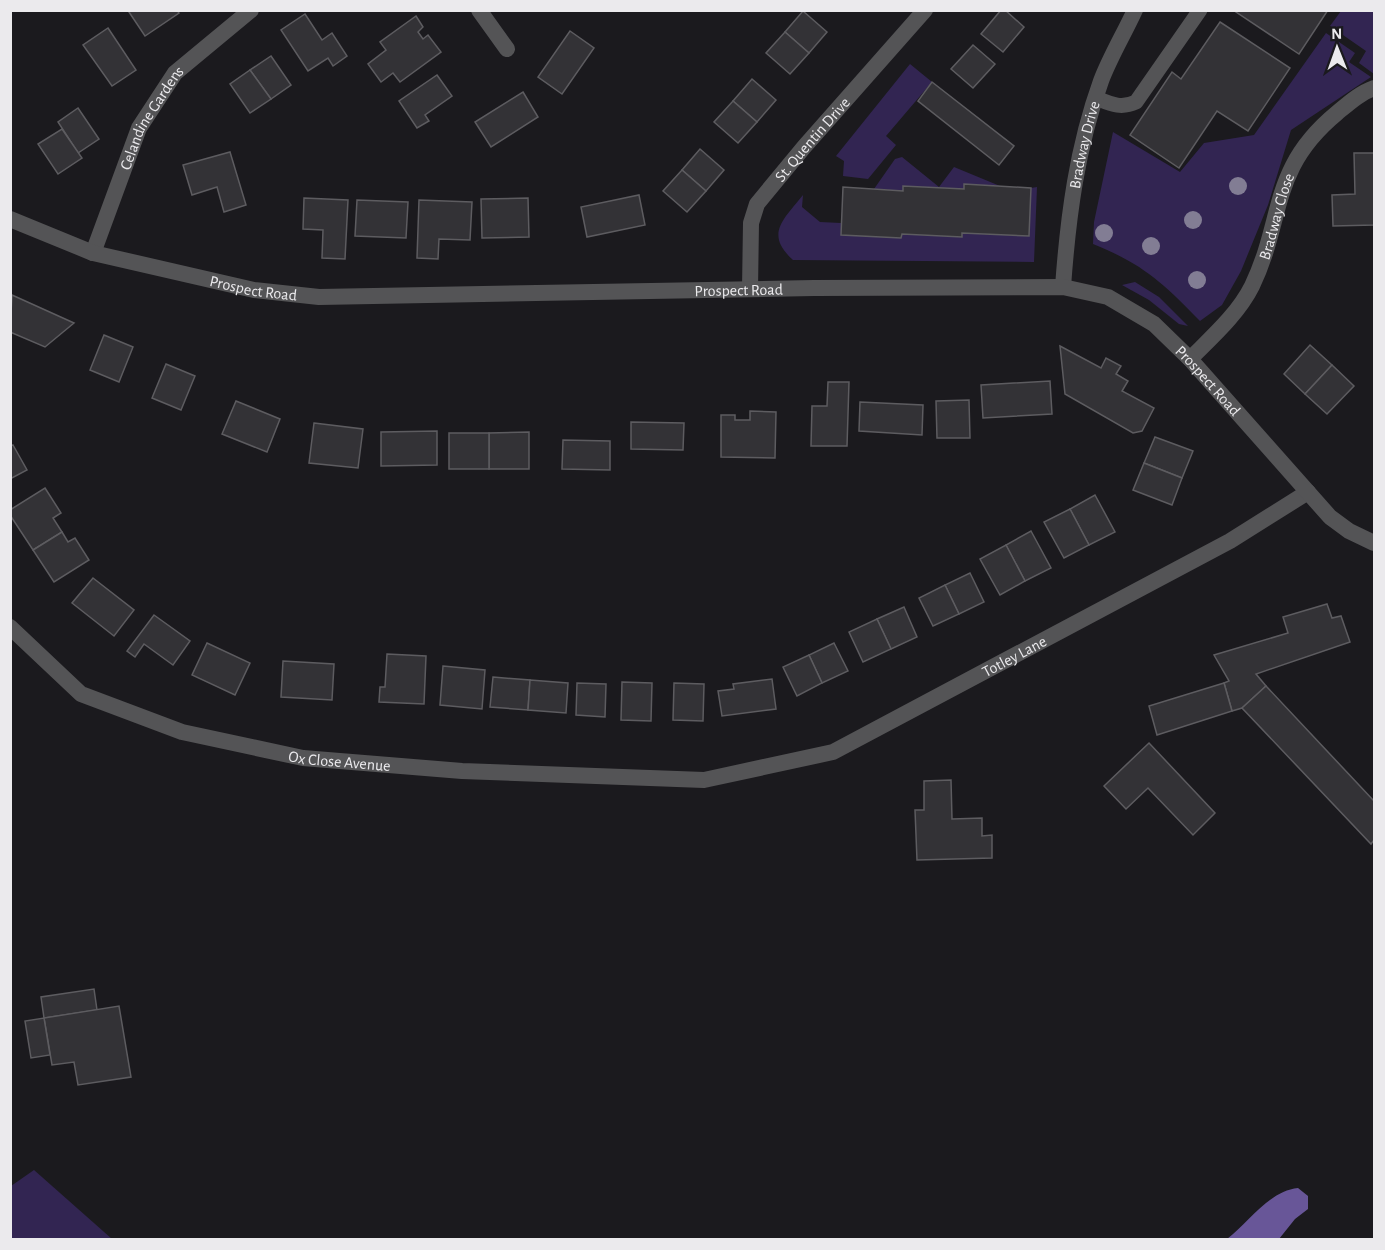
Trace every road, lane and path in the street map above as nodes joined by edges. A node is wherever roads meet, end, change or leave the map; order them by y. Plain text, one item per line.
1 (251, 10) edge
2 (479, 10) edge
3 (925, 10) edge
4 (1135, 10) edge
5 (1200, 10) edge
6 (507, 49) dead end
7 (1374, 88) edge
8 (1096, 98) junction
9 (10, 219) edge
10 (93, 253) junction
11 (1063, 287) junction
12 (750, 289) junction
13 (1190, 359) junction
14 (1308, 492) junction
15 (1374, 543) edge
16 (10, 627) edge
17 (705, 780) joint

1 - 10 street, Celandine Gardens
2 - 6 street
3 - 12 street, St. Quentin Drive
4 - 8 street, Bradway Drive
5 - 8 lane
7 - 13 street, Bradway Close
8 - 11 street, Bradway Drive
9 - 10 street, Prospect Road
10 - 12 street, Prospect Road
11 - 12 street, Prospect Road
11 - 13 street, Prospect Road
13 - 14 street, Prospect Road
14 - 15 street, Prospect Road
14 - 17 street, Totley Lane
16 - 17 street, Ox Close Avenue

